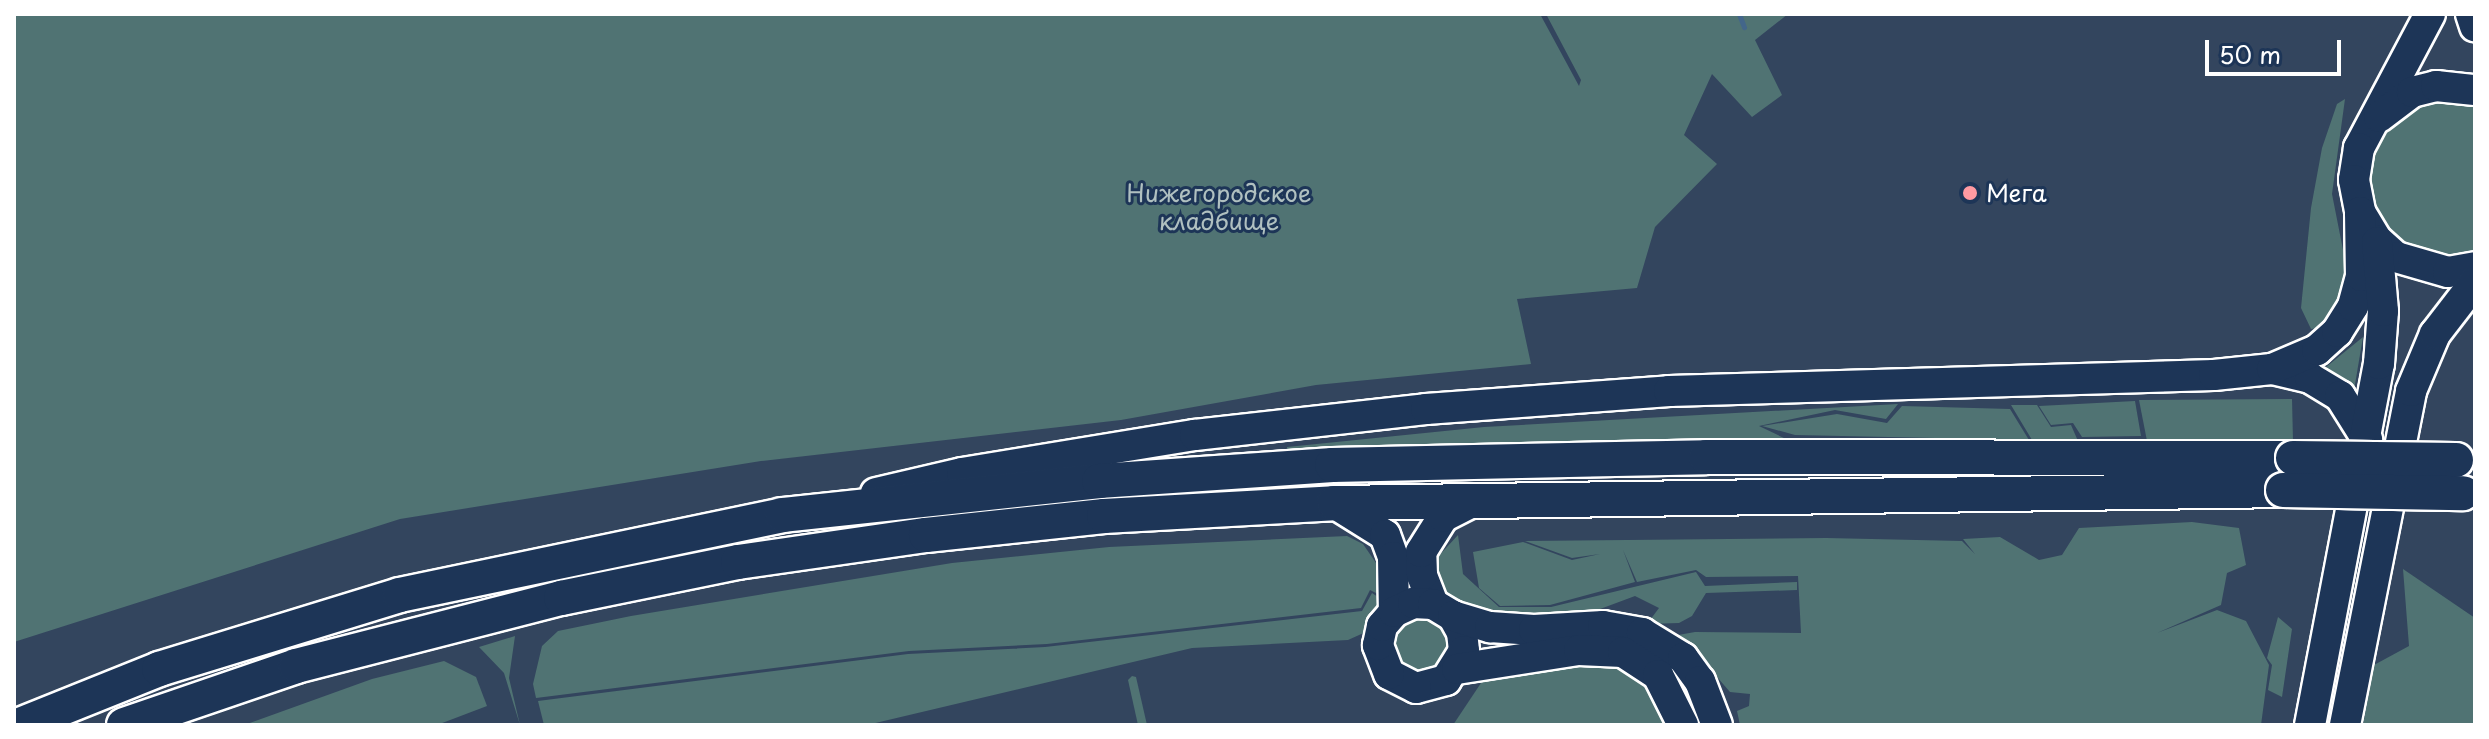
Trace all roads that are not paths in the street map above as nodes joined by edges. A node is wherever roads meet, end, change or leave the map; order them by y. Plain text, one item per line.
1 (2430, 14) edge
2 (2471, 14) edge
3 (2475, 26) edge
4 (2475, 90) edge
5 (2372, 124) junction
6 (2360, 212) junction
7 (2377, 240) junction
8 (2475, 267) edge
9 (2475, 282) edge
10 (2272, 369) junction
11 (2367, 439) junction
12 (2466, 460) edge
13 (2288, 474) junction
14 (2469, 493) edge
15 (1477, 500) junction
16 (1334, 503) junction
17 (782, 515) junction
18 (1443, 610) junction
19 (1394, 612) junction
20 (1457, 669) junction
21 (20, 725) edge
22 (124, 725) edge
23 (1683, 725) edge
24 (1717, 725) edge
25 (2310, 725) edge
26 (2345, 725) edge

1 - 5 main road
2 - 3 main road
4 - 5 main road
5 - 6 main road
6 - 7 main road
6 - 10 main road
7 - 8 main road
7 - 11 main road
9 - 26 main road
10 - 11 main road
10 - 17 main road
11 - 25 main road
12 - 13 main road, bridge
13 - 14 main road, bridge
13 - 15 main road
13 - 17 main road
15 - 16 main road
15 - 18 main road
16 - 19 main road
16 - 22 main road
17 - 21 main road
18 - 19 main road
18 - 20 main road
18 - 24 main road
19 - 20 main road
20 - 23 main road

